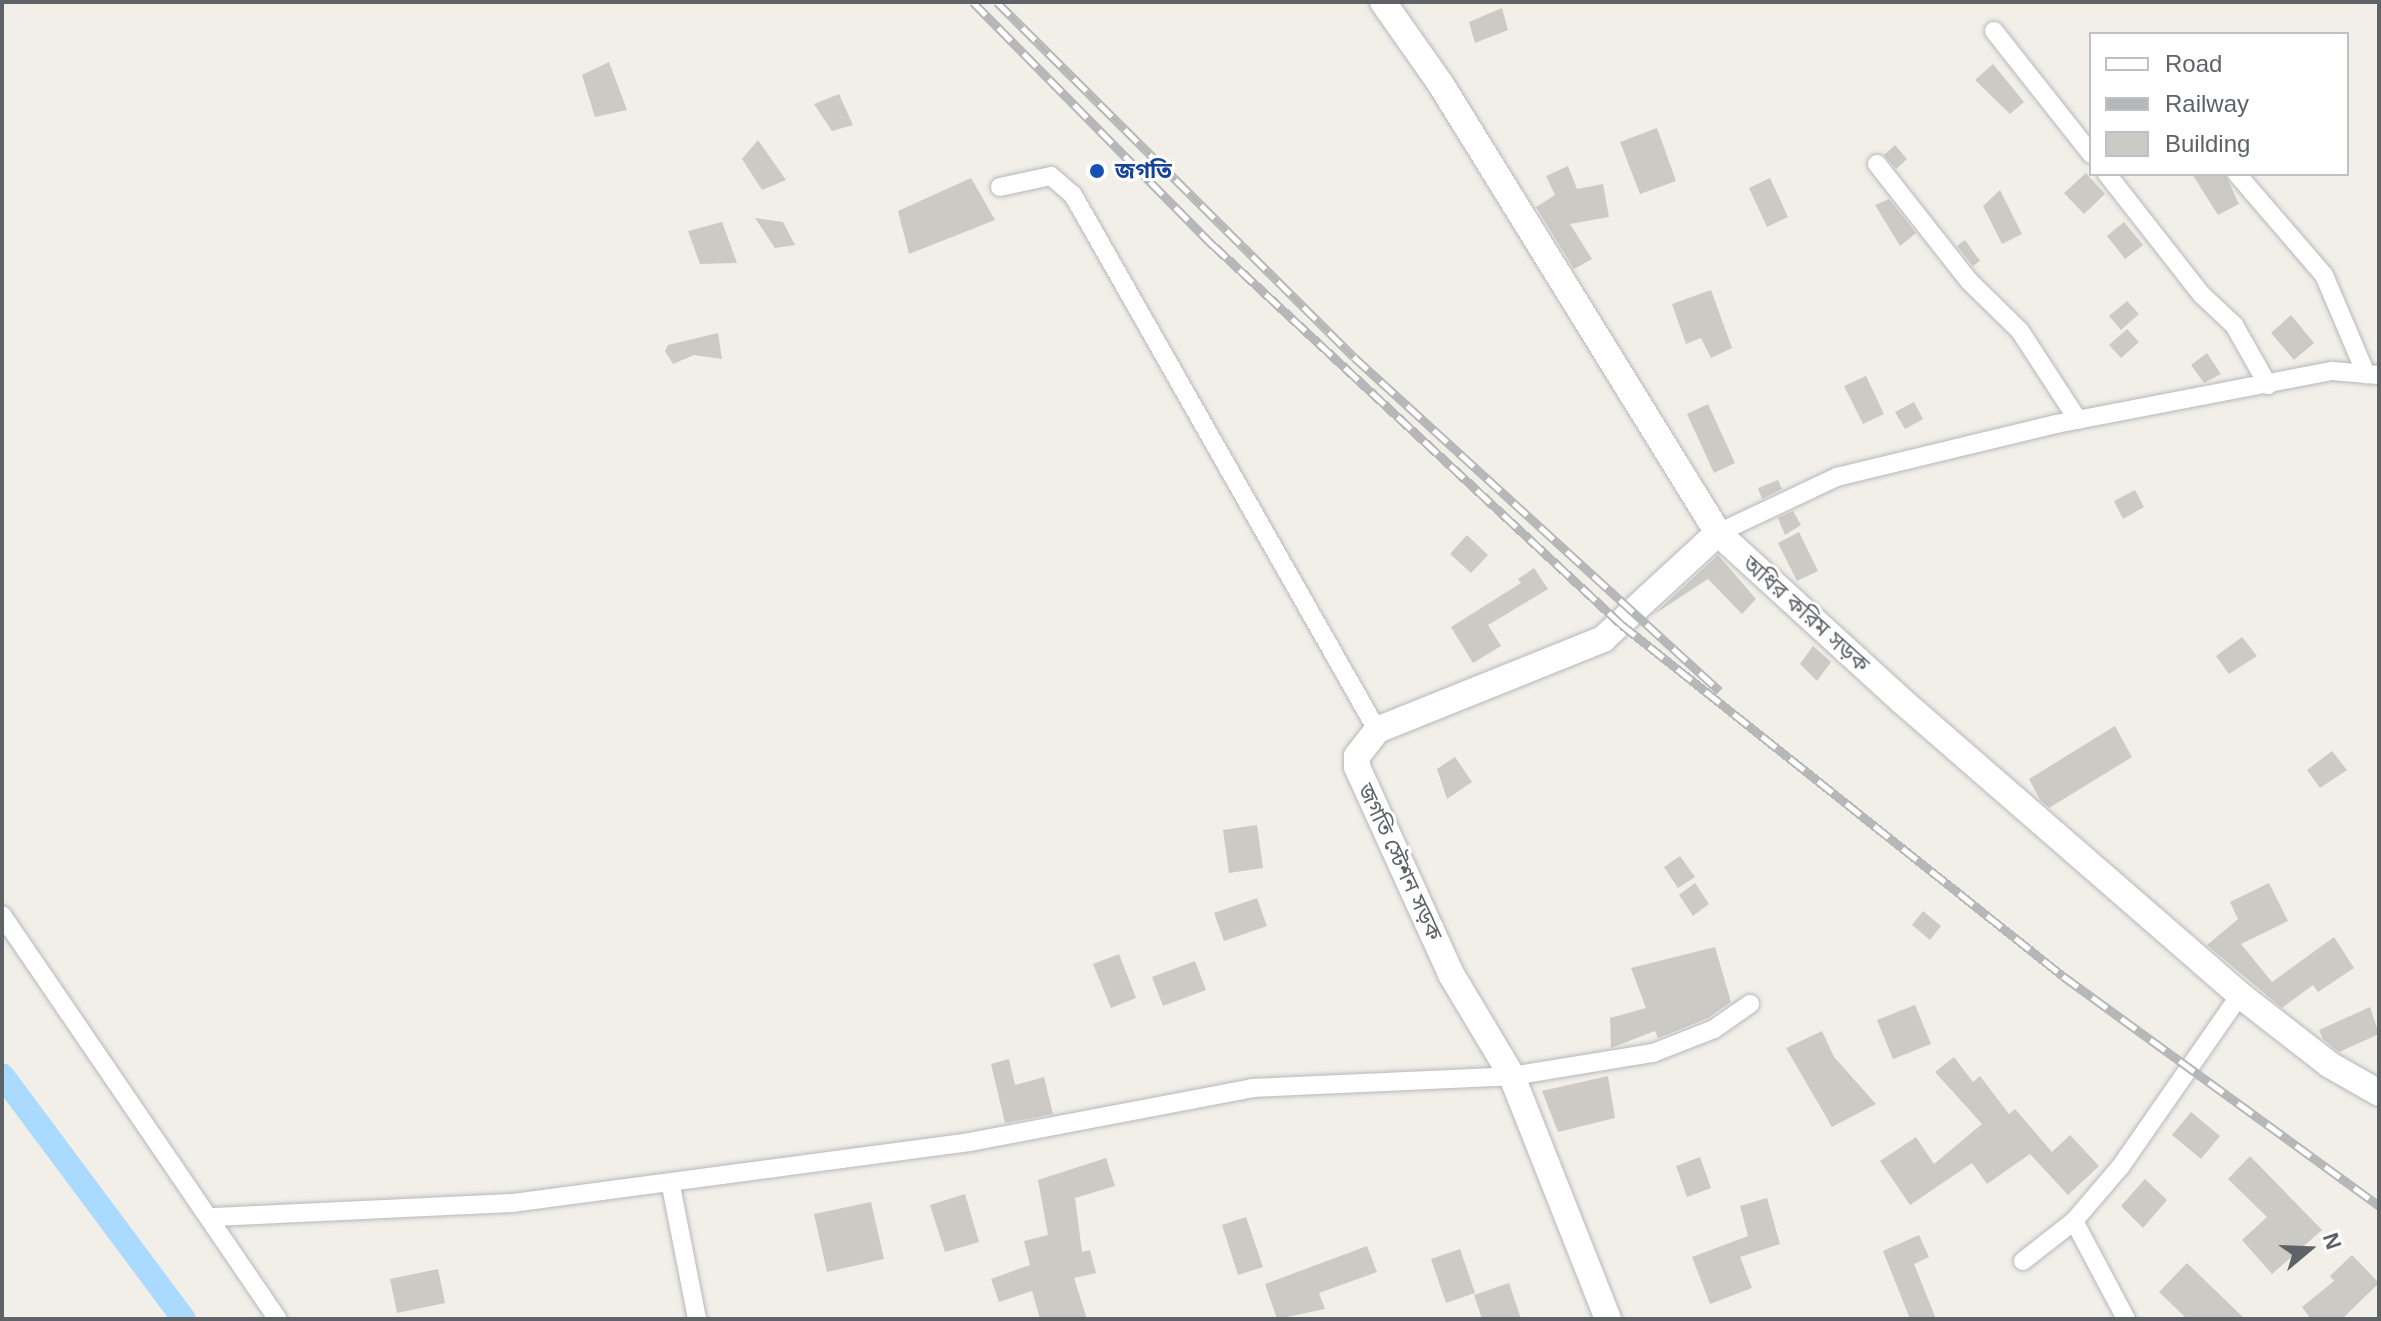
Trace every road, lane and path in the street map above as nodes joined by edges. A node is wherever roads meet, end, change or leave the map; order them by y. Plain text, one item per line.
1 (1383, 2) edge
2 (1994, 31) dead end
3 (2089, 151) edge
4 (1877, 164) dead end
5 (2109, 176) edge
6 (2239, 176) edge
7 (1000, 187) dead end
8 (2372, 374) edge
9 (2268, 385) junction
10 (2078, 420) junction
11 (1718, 533) junction
12 (1377, 730) junction
13 (2, 915) edge
14 (2240, 995) junction
15 (1750, 1004) dead end
16 (1512, 1076) junction
17 (2379, 1093) edge
18 (671, 1186) junction
19 (213, 1217) junction
20 (2074, 1221) junction
21 (2023, 1261) dead end
22 (278, 1319) edge
23 (697, 1319) edge
24 (1608, 1319) edge
25 (2126, 1319) edge

1 - 11 main road, অধির করিম সড়ক
2 - 3 street
4 - 10 street
5 - 9 street
6 - 8 street
7 - 12 street
8 - 9 street
9 - 10 street
10 - 11 street
11 - 12 main road
11 - 14 main road, অধির করিম সড়ক
12 - 16 main road, জগতি স্টেশন সড়ক
13 - 19 street
14 - 17 main road, অধির করিম সড়ক
14 - 20 street
15 - 16 street
16 - 18 street
16 - 24 main road, জগতি স্টেশন সড়ক
18 - 19 street
18 - 23 street
19 - 22 street
20 - 21 street
20 - 25 street

